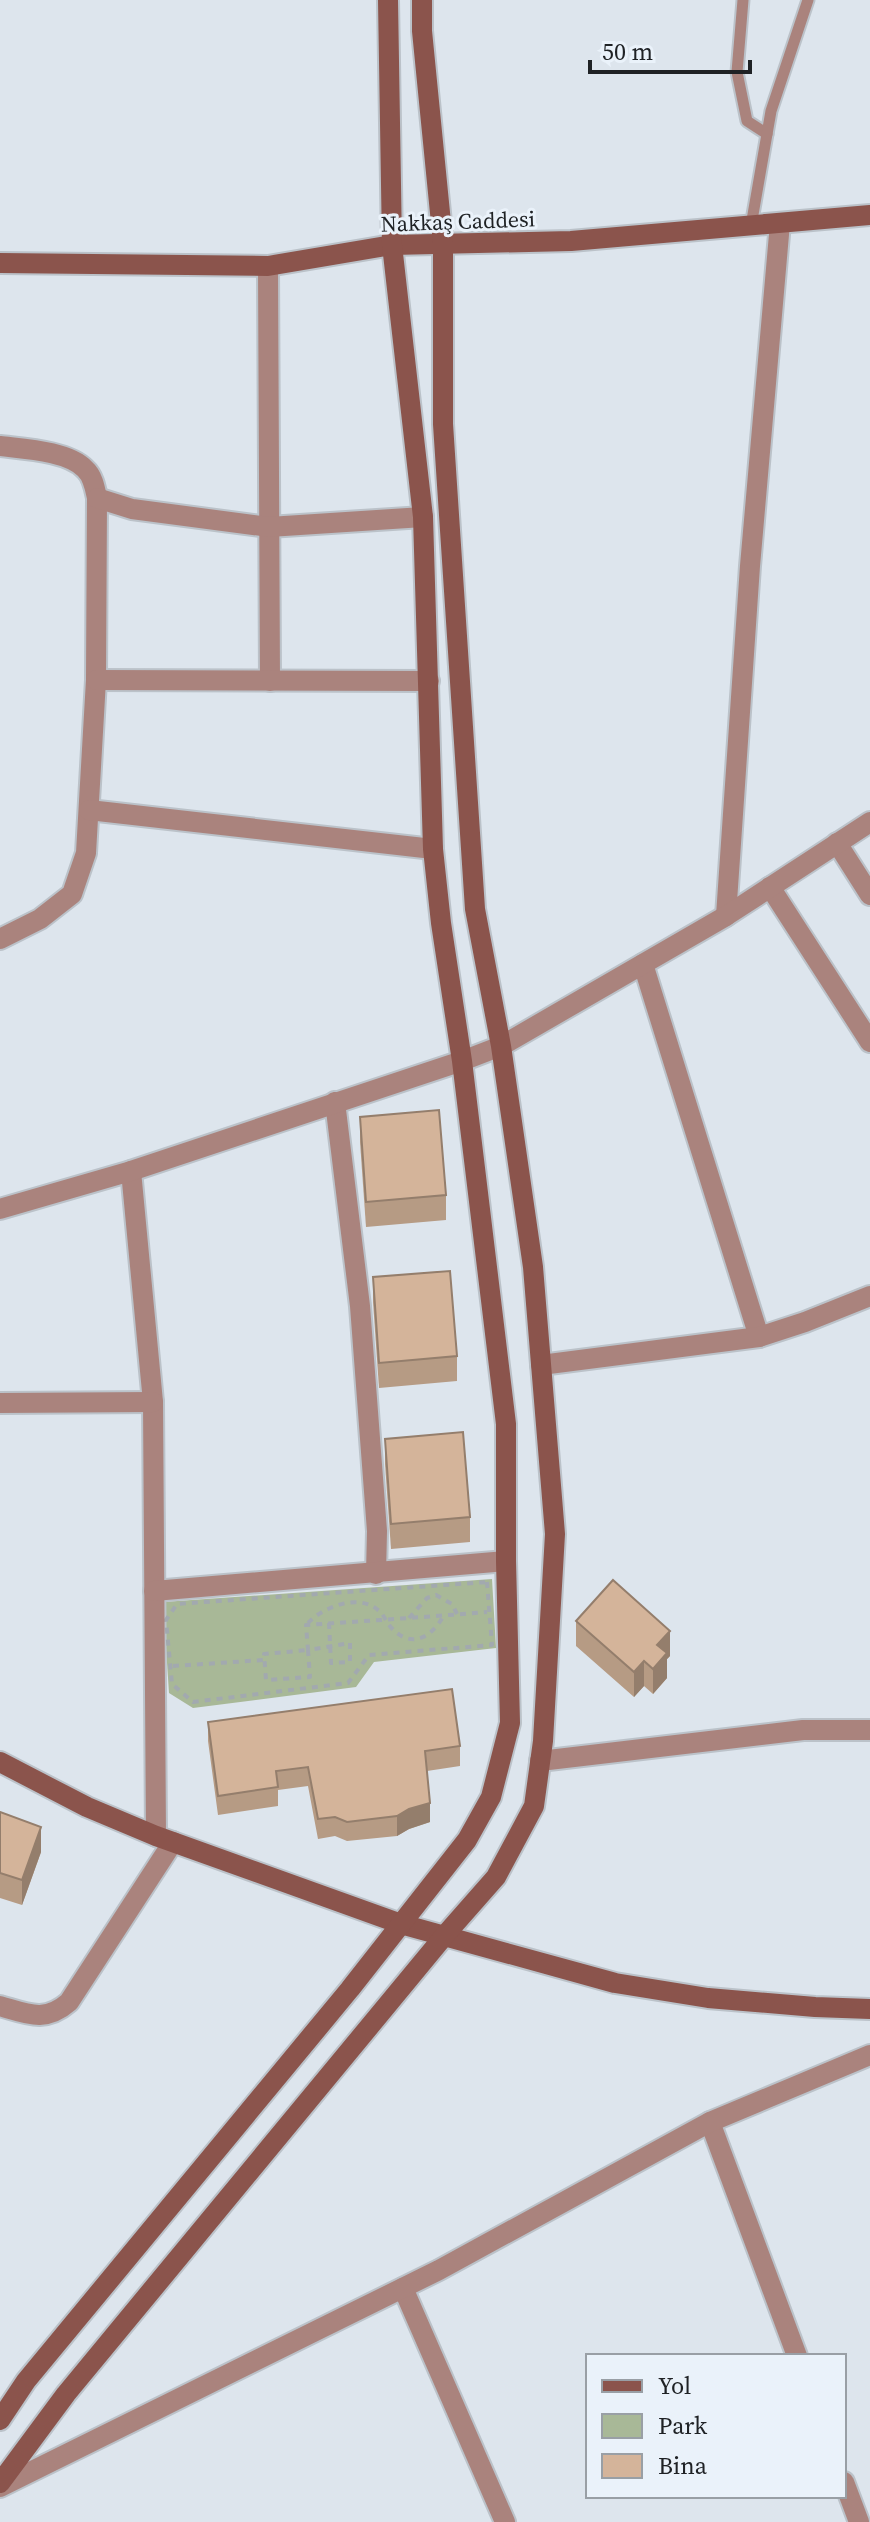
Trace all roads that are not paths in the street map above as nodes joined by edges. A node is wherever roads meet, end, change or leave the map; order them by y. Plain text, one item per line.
1 (388, 0) edge
2 (422, 0) edge
3 (743, 0) edge
4 (808, 0) edge
5 (767, 134) junction
6 (870, 215) edge
7 (780, 223) junction
8 (751, 226) junction
9 (443, 243) junction
10 (392, 245) junction
11 (0, 263) edge
12 (268, 266) junction
13 (0, 446) edge
14 (97, 498) junction
15 (423, 517) junction
16 (269, 527) junction
17 (96, 680) junction
18 (270, 681) junction
19 (429, 681) junction
20 (89, 810) junction
21 (870, 822) edge
22 (837, 843) junction
23 (433, 849) junction
24 (770, 887) junction
25 (870, 895) edge
26 (726, 916) junction
27 (0, 939) edge
28 (643, 964) junction
29 (870, 1042) edge
30 (501, 1046) junction
31 (462, 1061) junction
32 (335, 1102) junction
33 (131, 1171) junction
34 (0, 1209) edge
35 (870, 1296) edge
36 (759, 1337) junction
37 (541, 1365) junction
38 (153, 1402) junction
39 (0, 1403) edge
40 (506, 1561) junction
41 (376, 1574) junction
42 (154, 1591) junction
43 (870, 1730) edge
44 (540, 1761) junction
45 (0, 1762) edge
46 (164, 1839) junction
47 (401, 1924) junction
48 (445, 1935) junction
49 (0, 2006) edge
50 (870, 2009) edge
51 (870, 2055) edge
52 (710, 2122) junction
53 (403, 2288) junction
54 (796, 2354) edge
55 (0, 2420) edge
56 (0, 2485) edge
57 (846, 2487) edge
58 (505, 2522) edge
59 (859, 2522) edge

1 - 10 main road
2 - 9 main road
3 - 5 lane
4 - 5 lane
5 - 8 lane
6 - 7 main road, Nakkaş Caddesi
7 - 8 main road, Nakkaş Caddesi
7 - 26 street
8 - 9 main road, Nakkaş Caddesi
9 - 10 main road, Nakkaş Caddesi
9 - 30 main road
10 - 12 main road, Nakkaş Caddesi
10 - 15 main road
11 - 12 main road, Nakkaş Caddesi
12 - 16 street
13 - 14 street
14 - 16 street
14 - 17 street
15 - 16 street
15 - 19 main road
16 - 18 street
17 - 18 street
17 - 20 street
18 - 19 street
19 - 23 main road
20 - 23 street
20 - 27 street
21 - 22 street
22 - 24 street
22 - 25 street
23 - 31 main road
24 - 26 street
24 - 29 street
26 - 28 street
28 - 30 street
28 - 36 street
30 - 31 street
30 - 37 main road
31 - 32 street
31 - 40 main road
32 - 33 street
32 - 41 street
33 - 34 street
33 - 38 street
35 - 36 street
36 - 37 street
37 - 44 main road
38 - 39 street
38 - 42 street
40 - 41 street
40 - 47 main road
41 - 42 street
42 - 46 street
43 - 44 street
44 - 48 main road
45 - 46 main road
46 - 47 main road
46 - 49 street
47 - 48 main road
47 - 55 main road
48 - 50 main road
48 - 56 main road
51 - 52 street
52 - 53 street
52 - 54 street
53 - 56 street
53 - 58 street
57 - 59 street

